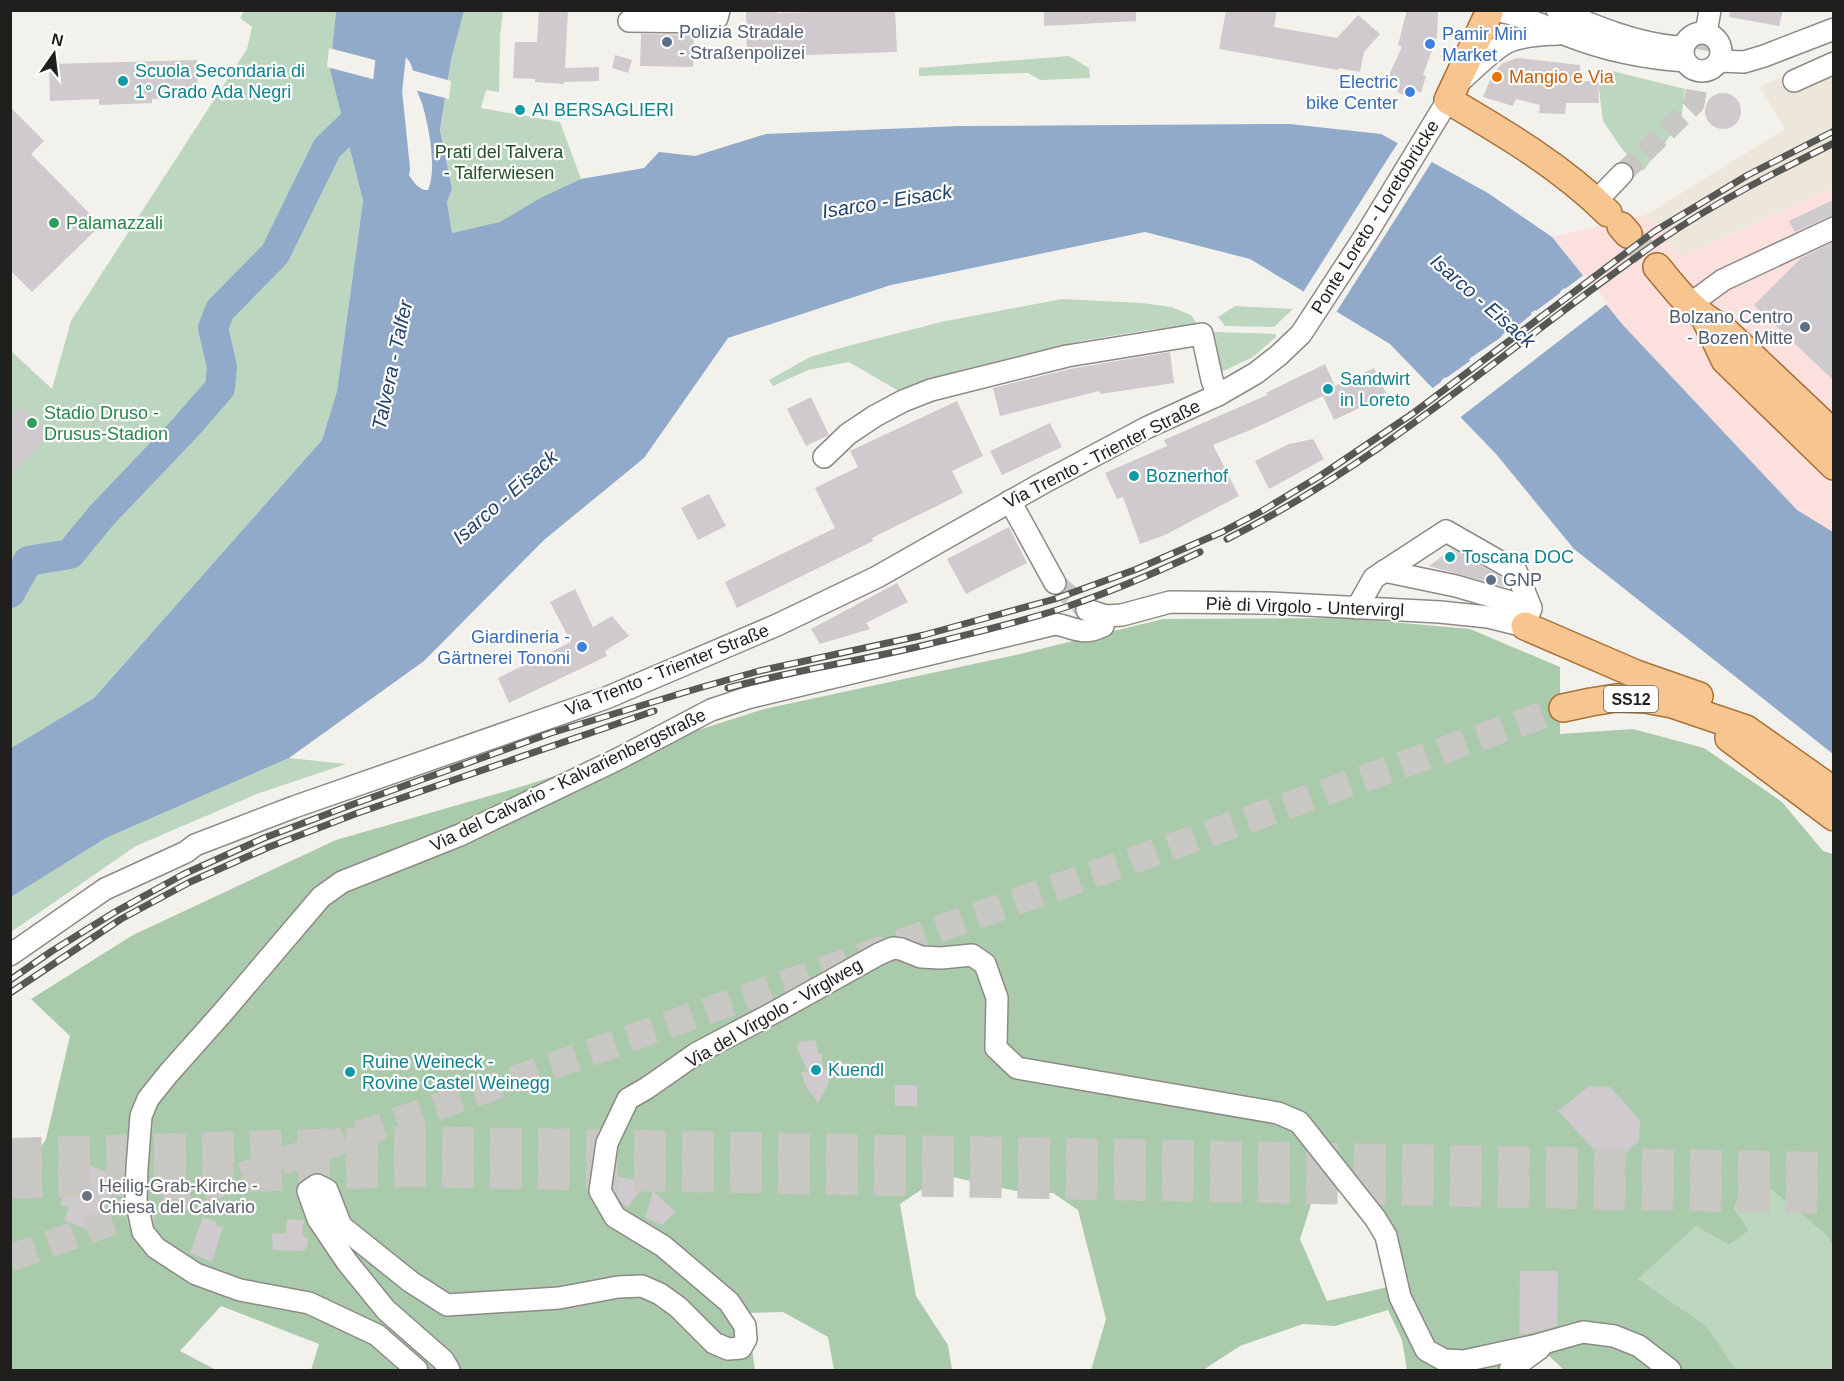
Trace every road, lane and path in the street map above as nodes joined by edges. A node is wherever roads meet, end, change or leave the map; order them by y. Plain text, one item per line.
1 (719, 10) edge
2 (1557, 10) edge
3 (1710, 10) edge
4 (1496, 11) edge
5 (629, 21) dead end
6 (1833, 29) edge
7 (1706, 33) junction
8 (1563, 34) junction
9 (1684, 54) junction
10 (1719, 61) junction
11 (1833, 63) edge
12 (1794, 81) dead end
13 (1452, 93) junction
14 (1622, 174) tunnel mouth
15 (1613, 219) joint
16 (1822, 236) edge
17 (1657, 267) tunnel mouth
18 (1702, 319) junction
19 (1306, 327) joint
20 (1218, 394) junction
21 (1828, 438) edge
22 (824, 456) dead end
23 (1833, 466) edge
24 (1010, 501) junction
25 (1384, 571) junction
26 (1054, 583) tunnel mouth
27 (1358, 608) junction
28 (1096, 613) joint
29 (1528, 617) junction
30 (1563, 708) tunnel mouth
31 (1697, 713) junction
32 (1746, 729) junction
33 (1833, 791) edge
34 (1833, 817) edge
35 (10, 956) edge
36 (1544, 1343) junction
37 (417, 1371) edge
38 (449, 1371) edge
39 (1510, 1371) edge
40 (1670, 1371) edge

1 - 5 street
2 - 9 street
3 - 7 street
4 - 8 street
4 - 13 main road
6 - 10 street
7 - 9 street
7 - 10 street
8 - 9 street
8 - 13 street, Ponte Loreto - Loretobrücke
9 - 10 street
11 - 12 street
13 - 15 main road
13 - 19 street, Ponte Loreto - Loretobrücke
14 - 15 street
16 - 18 street
17 - 18 main road
18 - 21 main road
18 - 23 main road
19 - 20 street, Via Trento - Trienter Straße
20 - 22 street
20 - 24 street, Via Trento - Trienter Straße
24 - 26 street
24 - 35 street, Via Trento - Trienter Straße
25 - 27 street
25 - 29 street
25 - 29 street
27 - 28 street, Piè di Virgolo - Untervirgl
27 - 29 street, Piè di Virgolo - Untervirgl
28 - 37 street, Via del Calvario - Kalvarienbergstraße
29 - 32 main road
30 - 31 main road, SS12
31 - 32 main road, SS12
31 - 34 main road, SS12
32 - 33 main road, SS12
36 - 38 street, Via del Virgolo - Virglweg
36 - 39 street
36 - 40 street, Via del Virgolo - Virglweg

